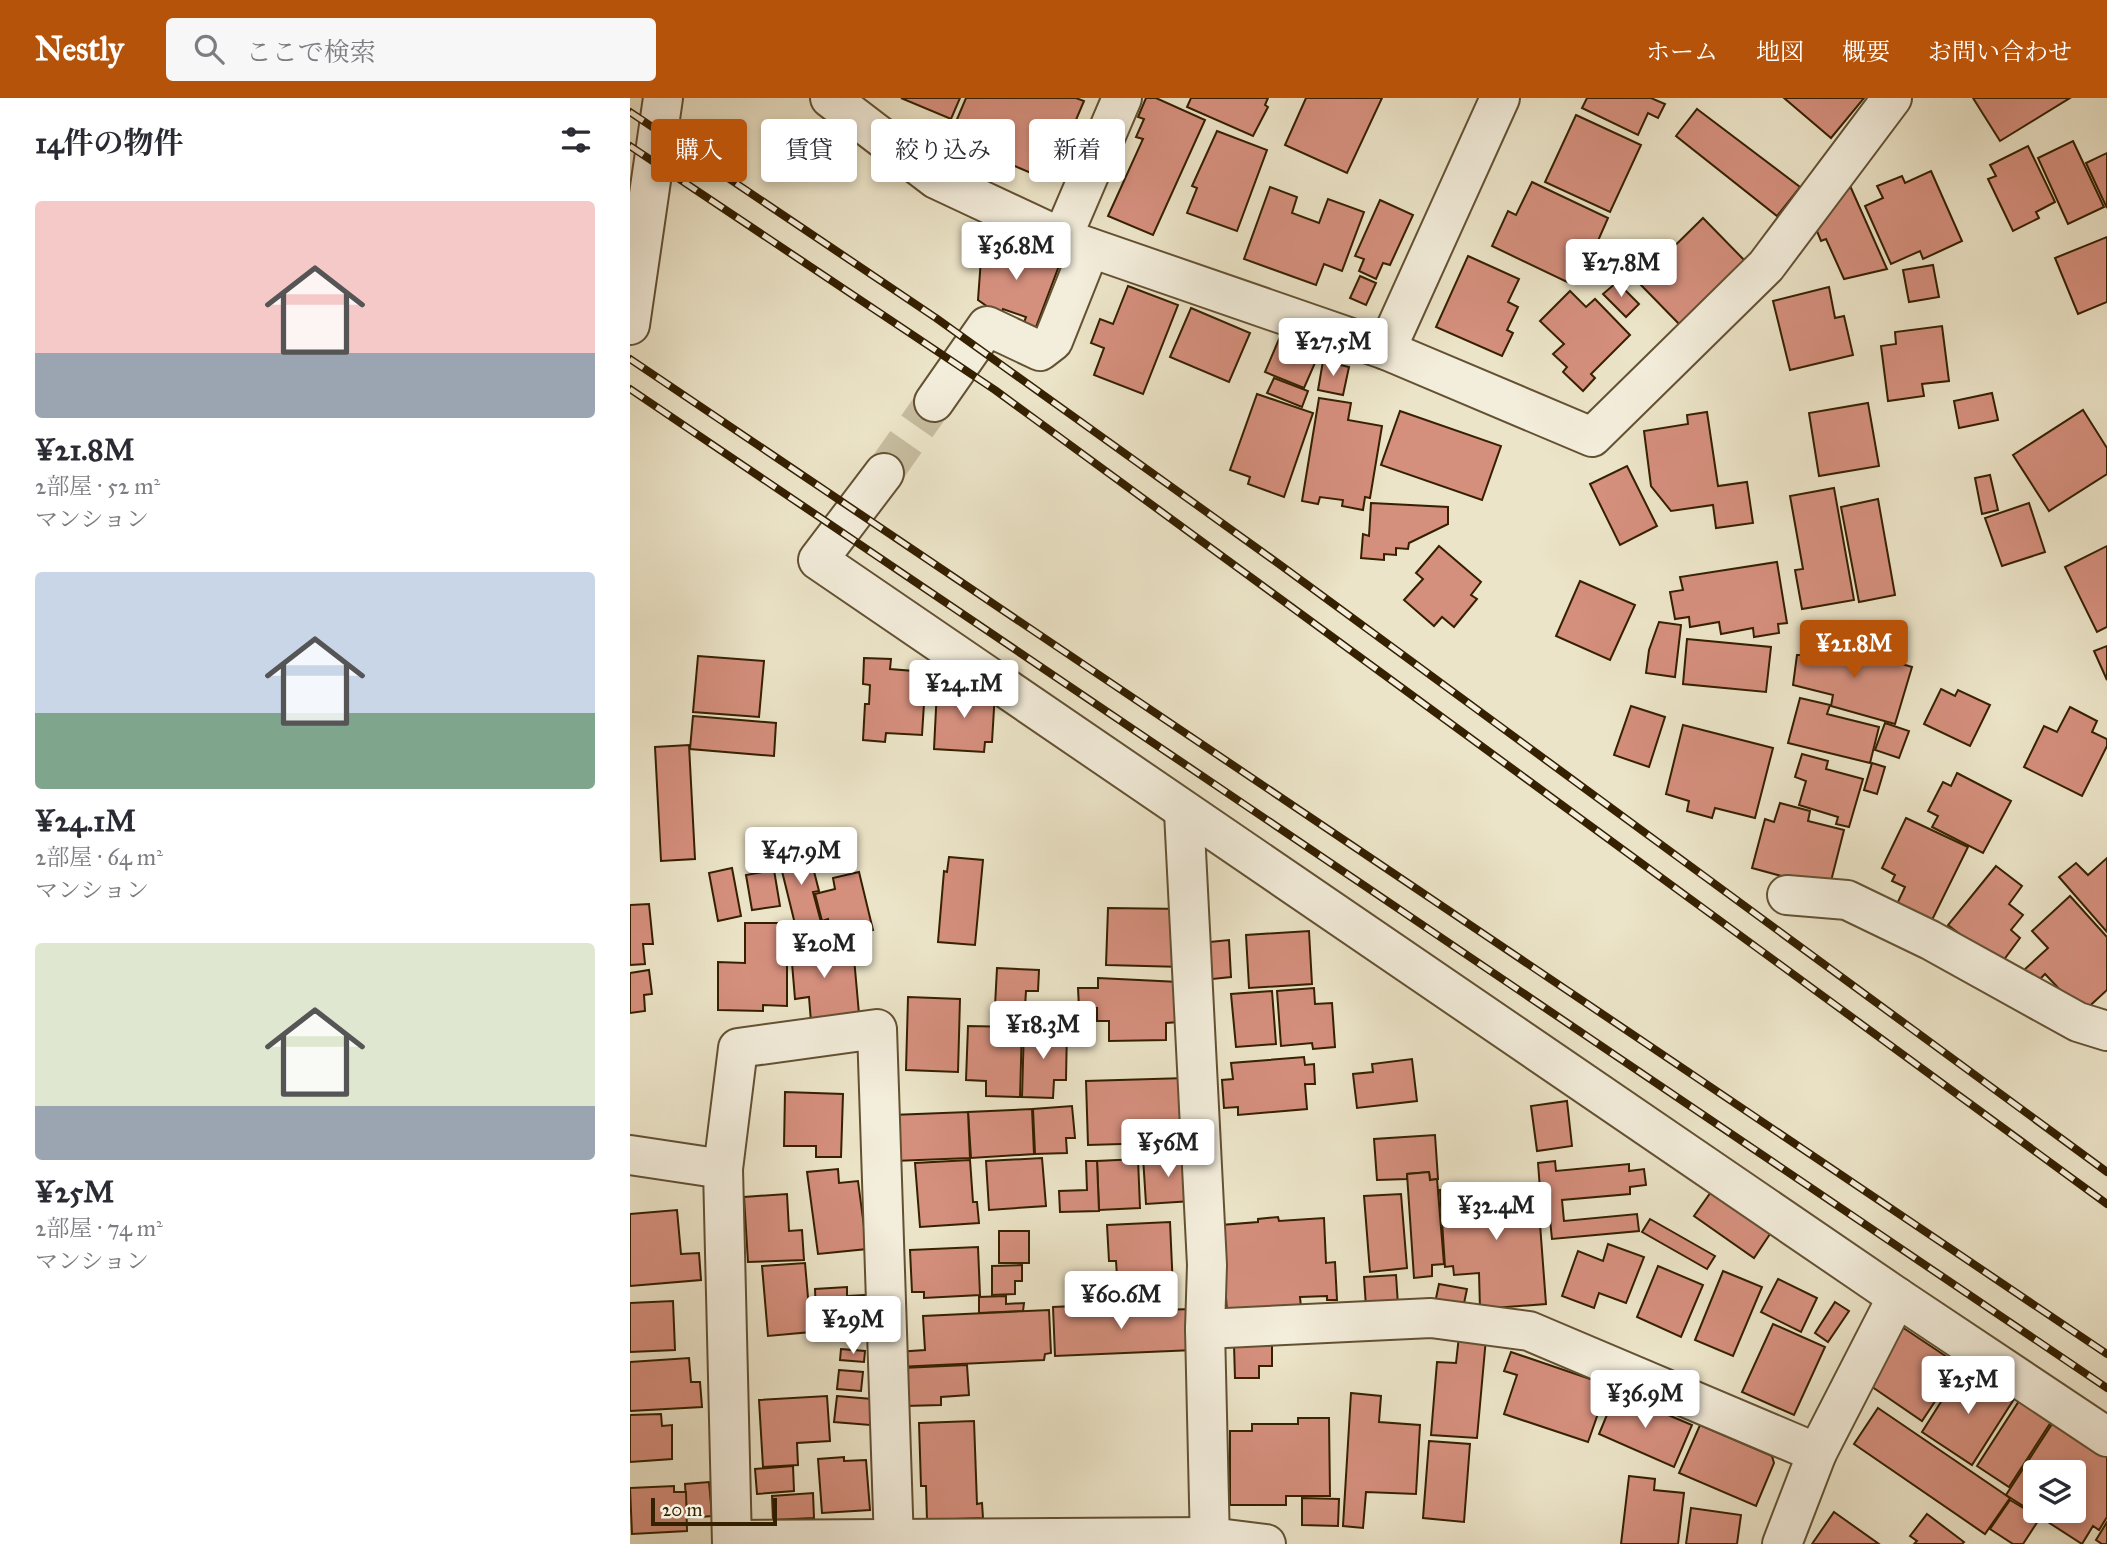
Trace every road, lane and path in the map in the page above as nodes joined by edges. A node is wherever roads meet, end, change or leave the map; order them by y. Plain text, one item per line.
1 (663, 98) edge
2 (830, 98) edge
3 (1122, 98) edge
4 (1500, 98) edge
5 (1892, 98) edge
6 (1076, 243) junction
7 (630, 325) edge
8 (1386, 350) junction
9 (933, 402) tunnel mouth
10 (884, 473) tunnel mouth
11 (1184, 813) junction
12 (1787, 895) dead end
13 (2107, 1031) edge
14 (630, 1155) edge
15 (723, 1169) junction
16 (1897, 1297) junction
17 (1205, 1329) junction
18 (2107, 1437) edge
19 (1817, 1453) junction
20 (1210, 1541) edge
21 (732, 1542) edge
22 (894, 1543) edge
23 (1266, 1544) edge
24 (1782, 1544) edge

1 - 7 street
2 - 6 street
3 - 6 street
4 - 8 street
5 - 8 street
6 - 8 street
6 - 9 street
10 - 11 street
11 - 16 street
11 - 17 street
12 - 13 street
14 - 15 street
15 - 21 street
15 - 22 street
16 - 18 street
16 - 19 street
17 - 19 street
17 - 20 street
19 - 24 street
20 - 22 street
20 - 23 street
21 - 22 street

